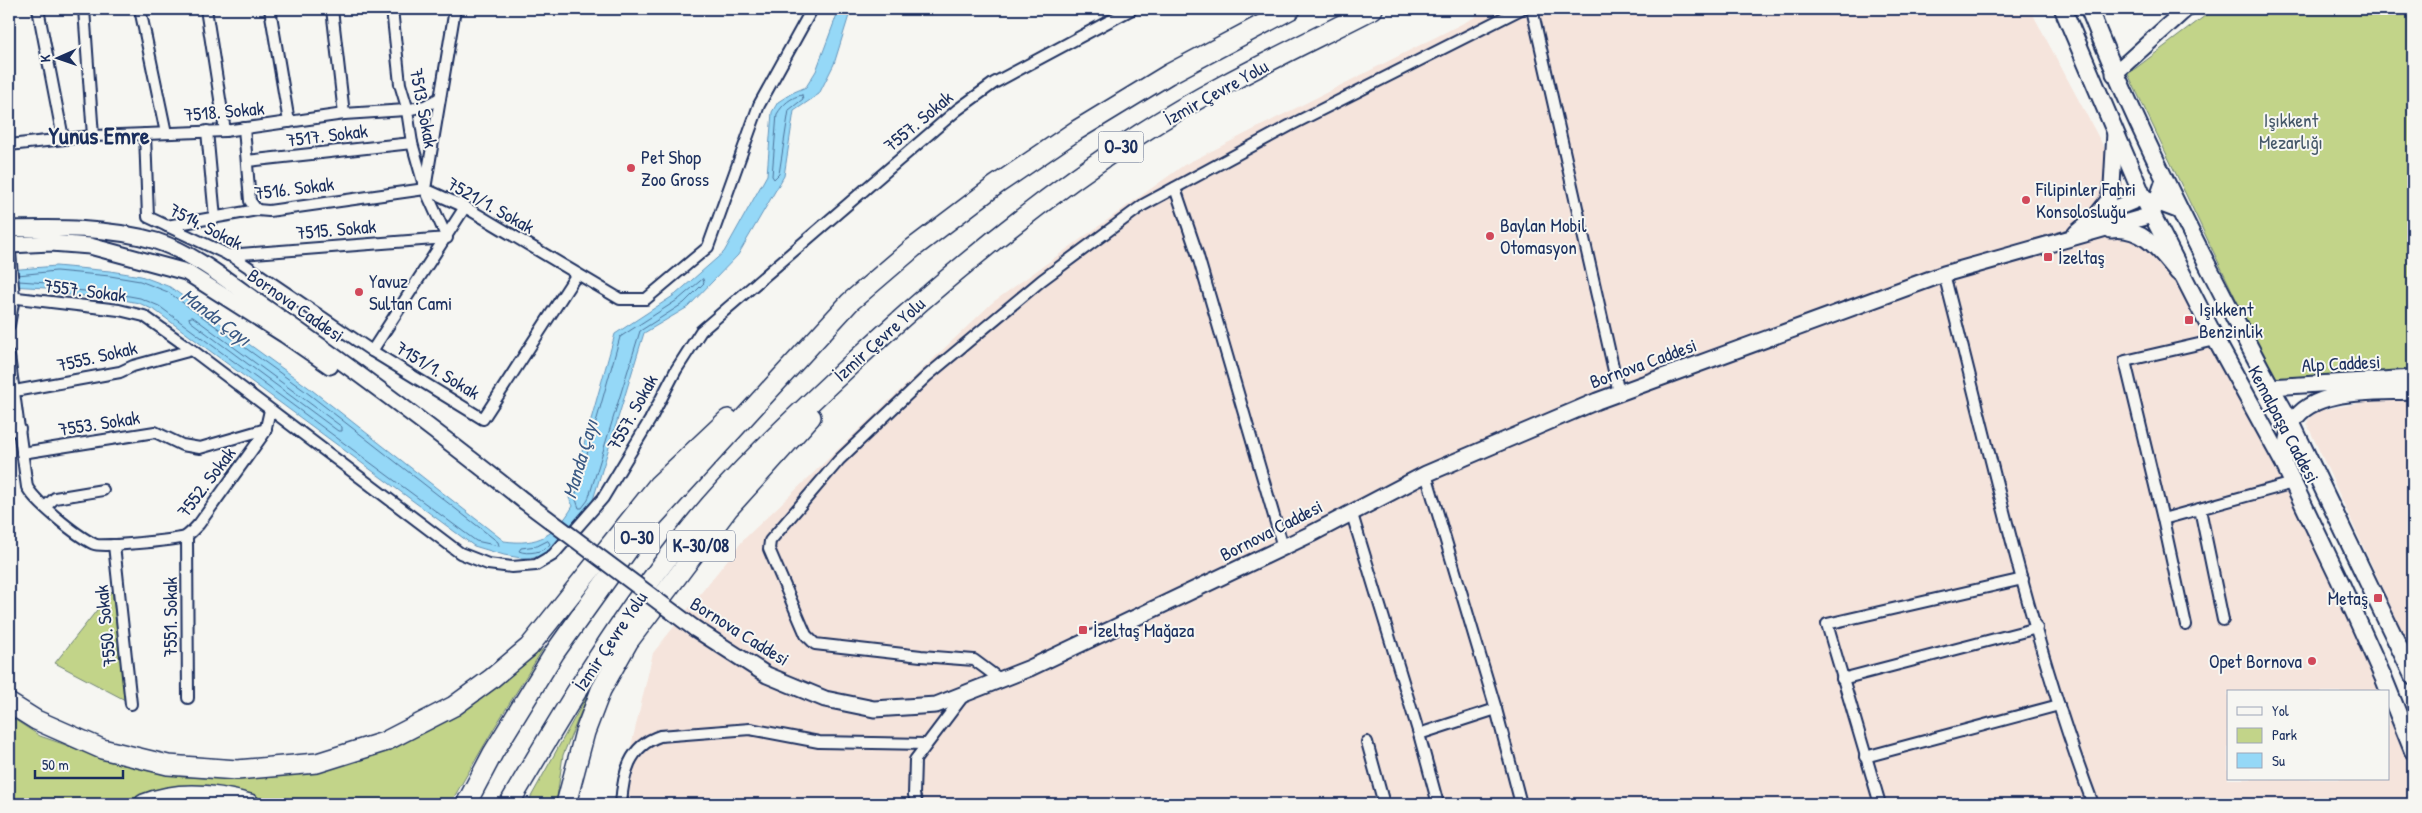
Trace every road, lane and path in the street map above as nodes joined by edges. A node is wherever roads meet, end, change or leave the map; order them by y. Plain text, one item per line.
1 (38, 9) edge
2 (84, 9) edge
3 (140, 9) edge
4 (206, 9) edge
5 (270, 9) edge
6 (332, 9) edge
7 (392, 9) edge
8 (454, 9) edge
9 (812, 9) edge
10 (1132, 9) edge
11 (1290, 9) edge
12 (1373, 9) edge
13 (1521, 9) edge
14 (1532, 9) edge
15 (2063, 9) edge
16 (2089, 9) edge
17 (2186, 9) edge
18 (2114, 74) junction
19 (440, 98) junction
20 (406, 110) junction
21 (344, 114) junction
22 (289, 122) junction
23 (244, 128) junction
24 (207, 131) junction
25 (225, 131) junction
26 (2116, 132) junction
27 (166, 133) junction
28 (145, 134) junction
29 (93, 136) junction
30 (63, 138) junction
31 (412, 143) junction
32 (9, 145) edge
33 (247, 162) junction
34 (2164, 180) junction
35 (1175, 188) junction
36 (425, 189) junction
37 (2150, 204) junction
38 (465, 207) junction
39 (257, 210) junction
40 (2180, 211) junction
41 (2095, 217) junction
42 (215, 218) junction
43 (167, 226) junction
44 (9, 229) edge
45 (2072, 236) junction
46 (447, 238) junction
47 (10, 247) edge
48 (228, 256) junction
49 (577, 274) junction
50 (1944, 274) junction
51 (2186, 283) junction
52 (12, 298) edge
53 (850, 302) junction
54 (895, 323) junction
55 (9, 324) edge
56 (2216, 340) junction
57 (192, 350) junction
58 (372, 351) junction
59 (9, 356) edge
60 (2413, 378) edge
61 (2270, 387) junction
62 (11, 391) edge
63 (2413, 392) edge
64 (1619, 393) junction
65 (270, 410) junction
66 (2292, 424) junction
67 (20, 429) junction
68 (266, 429) junction
69 (9, 431) edge
70 (22, 453) junction
71 (2284, 464) junction
72 (1426, 474) junction
73 (2293, 483) junction
74 (103, 490) dead end
75 (524, 501) junction
76 (45, 507) junction
77 (2200, 509) junction
78 (1351, 511) junction
79 (2163, 519) junction
80 (187, 536) junction
81 (114, 545) junction
82 (1283, 547) junction
83 (2023, 579) junction
84 (2223, 620) dead end
85 (2186, 625) dead end
86 (2037, 628) junction
87 (2413, 676) edge
88 (1842, 679) junction
89 (1001, 680) junction
90 (2388, 690) edge
91 (964, 694) junction
92 (2390, 694) edge
93 (188, 698) dead end
94 (9, 703) edge
95 (131, 704) dead end
96 (2059, 705) junction
97 (1496, 709) junction
98 (1420, 734) junction
99 (1367, 742) dead end
100 (926, 744) junction
101 (2413, 751) edge
102 (1864, 756) junction
103 (144, 804) edge
104 (250, 804) edge
105 (466, 804) edge
106 (509, 804) edge
107 (566, 804) edge
108 (620, 804) edge
109 (917, 804) edge
110 (1384, 804) edge
111 (1438, 804) edge
112 (1521, 804) edge
113 (1880, 804) edge
114 (2093, 804) edge

1 - 30 street
2 - 29 street
3 - 27 street
4 - 25 street
5 - 22 street
6 - 21 street
7 - 20 street, 7513. Sokak
8 - 19 street, 7521/1. Sokak
9 - 49 street, 7521/1. Sokak
10 - 65 street, 7557. Sokak
11 - 53 highway, İzmir Çevre Yolu / O-30
12 - 54 highway, İzmir Çevre Yolu / O-30
13 - 35 street
14 - 64 street
15 - 26 main road, Kemalpaşa Caddesi
16 - 18 main road, Kemalpaşa Caddesi
17 - 18 main road
18 - 34 main road, Kemalpaşa Caddesi
19 - 20 street, 7518. Sokak
19 - 36 street, 7521/1. Sokak
20 - 21 street, 7518. Sokak
20 - 31 street, 7513. Sokak
21 - 22 street, 7518. Sokak
22 - 23 street, 7518. Sokak
23 - 25 street, 7518. Sokak
23 - 33 street
24 - 25 street, 7518. Sokak
24 - 27 street, 7518. Sokak
24 - 42 street
26 - 37 main road, Kemalpaşa Caddesi
26 - 41 main road
27 - 28 street, 7518. Sokak
28 - 29 street, 7518. Sokak
28 - 43 street, 7514. Sokak
29 - 30 street, 7518. Sokak
30 - 32 street, 7518. Sokak
31 - 33 street, 7517. Sokak
31 - 36 street, 7513. Sokak
33 - 39 street
34 - 37 main road
34 - 40 main road, Kemalpaşa Caddesi
35 - 82 street
35 - 89 street
36 - 38 street, 7521/1. Sokak
36 - 39 street, 7516. Sokak
36 - 46 street, 7513. Sokak
37 - 40 main road
37 - 41 main road
37 - 45 main road, Bornova Caddesi
37 - 51 main road, Kemalpaşa Caddesi
38 - 46 street, 7151/1. Sokak
38 - 49 street, 7521/1. Sokak
39 - 42 street, 7516. Sokak
40 - 61 main road, Kemalpaşa Caddesi
41 - 45 main road
42 - 43 street, 7516. Sokak
43 - 48 street, 7514. Sokak
44 - 75 main road, Bornova Caddesi
45 - 50 main road, Bornova Caddesi
45 - 51 main road, Bornova Caddesi
46 - 48 street, 7515. Sokak
46 - 58 street, 7151/1. Sokak
47 - 52 street
47 - 75 main road, Bornova Caddesi
48 - 58 street, 7514. Sokak
49 - 58 street, 7151/1. Sokak
50 - 64 main road, Bornova Caddesi
50 - 83 street
51 - 56 main road, Kemalpaşa Caddesi
52 - 55 street
52 - 57 street, 7557. Sokak
53 - 94 highway
53 - 105 highway, İzmir Çevre Yolu / O-30
54 - 106 highway, İzmir Çevre Yolu / O-30
54 - 107 highway, K-30/08
56 - 71 main road, Kemalpaşa Caddesi
56 - 79 street
57 - 62 street, 7555. Sokak
57 - 65 street, 7557. Sokak
59 - 62 street, 7552. Sokak
60 - 61 main road, Alp Caddesi
61 - 66 main road, Kemalpaşa Caddesi
62 - 67 street, 7552. Sokak
63 - 66 main road, Alp Caddesi
64 - 72 main road, Bornova Caddesi
65 - 68 street, 7552. Sokak
66 - 71 main road
66 - 87 main road, Kemalpaşa Caddesi
67 - 69 street
67 - 70 street, 7552. Sokak
68 - 70 street, 7553. Sokak
68 - 80 street, 7552. Sokak
70 - 76 street, 7552. Sokak
71 - 73 main road, Kemalpaşa Caddesi
72 - 78 main road, Bornova Caddesi
72 - 97 street
73 - 77 street
73 - 90 main road, Kemalpaşa Caddesi
74 - 76 street
75 - 91 main road, Bornova Caddesi, bridge
76 - 81 street, 7552. Sokak
77 - 79 street
77 - 84 street
78 - 82 main road, Bornova Caddesi
78 - 98 street
79 - 85 street
80 - 81 street, 7552. Sokak
80 - 93 street, 7551. Sokak
81 - 95 street, 7550. Sokak
82 - 89 main road, Bornova Caddesi
83 - 86 street
83 - 88 street
86 - 88 street
86 - 96 street
88 - 102 street
89 - 91 main road, Bornova Caddesi
91 - 100 street
92 - 101 main road, Kemalpaşa Caddesi
96 - 102 street
96 - 114 street
97 - 98 street
97 - 112 street
98 - 111 street
99 - 110 street
100 - 108 street
100 - 109 street
102 - 113 street
103 - 104 highway

